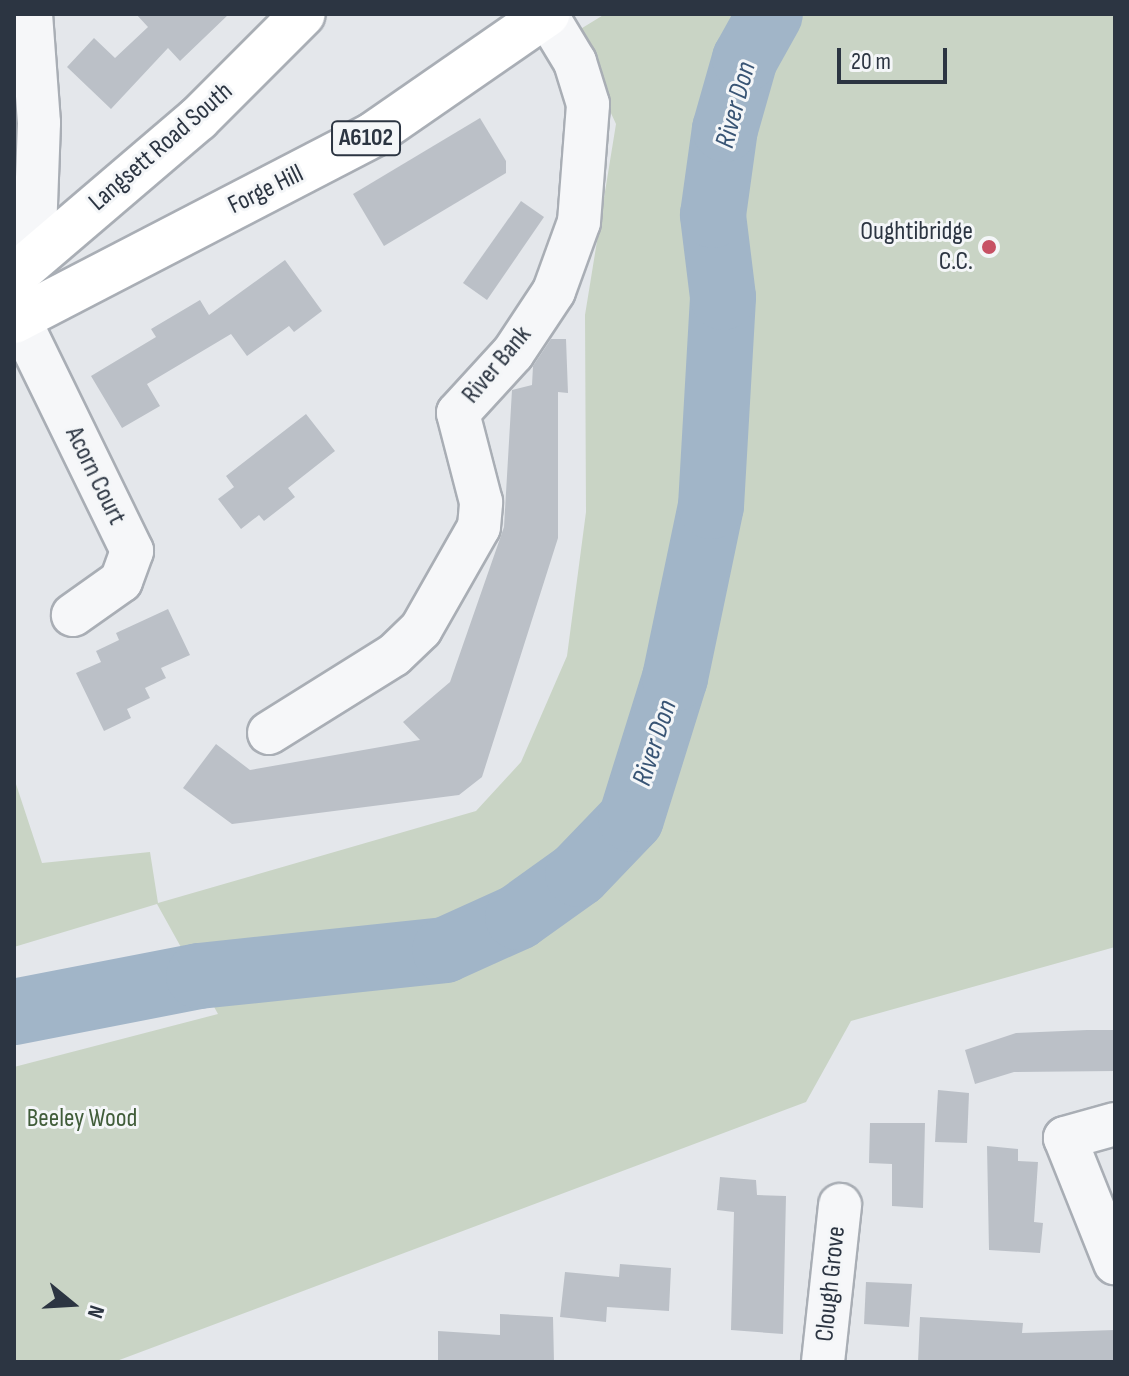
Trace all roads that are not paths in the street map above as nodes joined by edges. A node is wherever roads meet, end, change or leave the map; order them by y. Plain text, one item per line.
1 (31, 14) edge
2 (303, 14) edge
3 (547, 14) edge
4 (128, 180) junction
5 (171, 240) junction
6 (24, 267) edge
7 (16, 320) edge
8 (73, 615) dead end
9 (269, 733) dead end
10 (1115, 1124) edge
11 (840, 1205) dead end
12 (1115, 1263) edge
13 (823, 1362) edge

1 - 6 street
2 - 4 main road, Langsett Road South
3 - 5 main road, Forge Hill / A6102
3 - 9 street, River Bank
4 - 5 main road
4 - 6 main road, Langsett Road South
5 - 7 main road, Forge Hill / A6102
7 - 8 street, Acorn Court
10 - 12 street
11 - 13 street, Clough Grove

